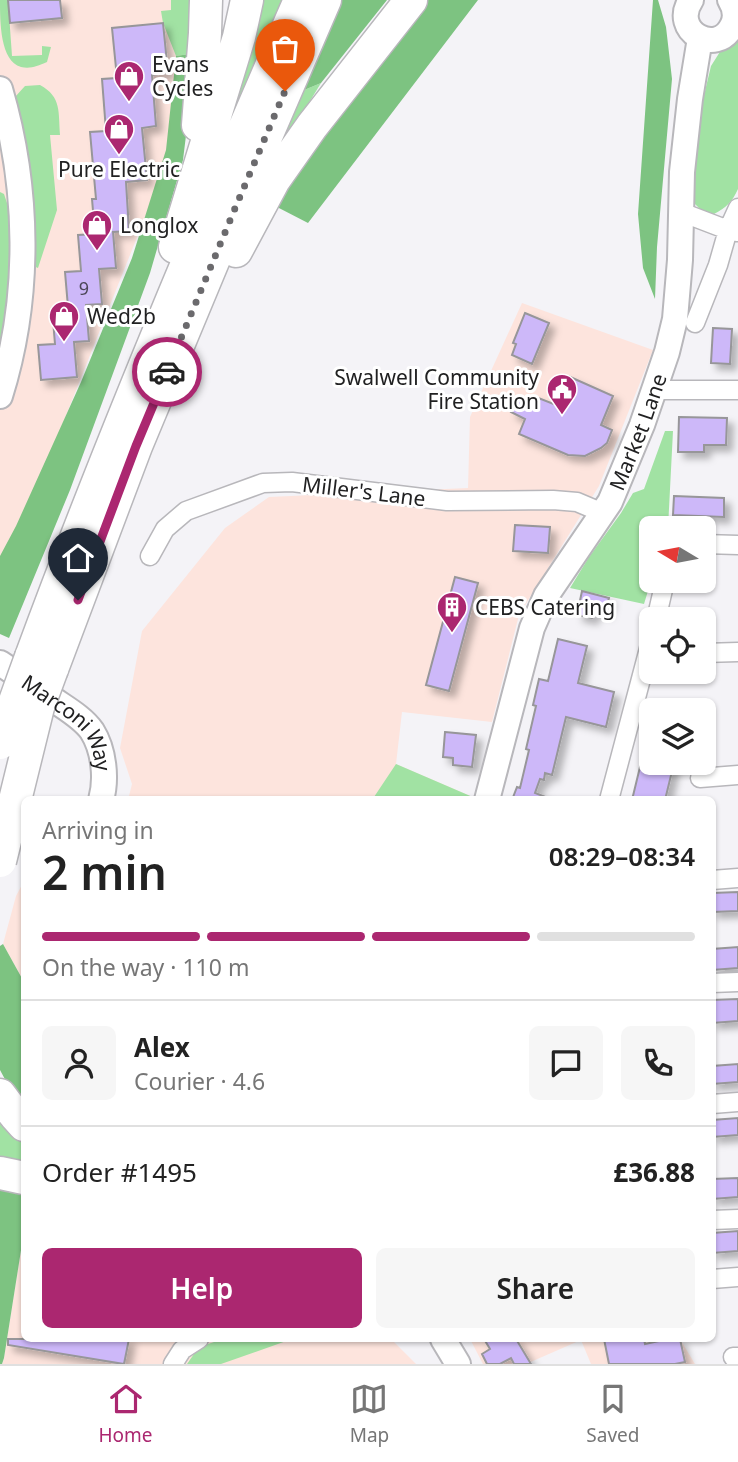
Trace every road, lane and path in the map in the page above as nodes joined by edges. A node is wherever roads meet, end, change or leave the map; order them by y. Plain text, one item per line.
1 (206, 0) edge
2 (247, 0) edge
3 (300, 0) edge
4 (325, 0) edge
5 (411, 0) edge
6 (691, 0) edge
7 (734, 4) edge
8 (700, 38) junction
9 (0, 89) edge
10 (738, 208) edge
11 (681, 212) junction
12 (181, 230) junction
13 (733, 231) edge
14 (695, 323) dead end
15 (655, 390) junction
16 (738, 390) edge
17 (0, 396) edge
18 (130, 432) junction
19 (603, 513) junction
20 (716, 544) edge
21 (738, 545) edge
22 (150, 556) dead end
23 (738, 652) edge
24 (716, 653) edge
25 (26, 660) edge
26 (641, 684) edge
27 (0, 694) edge
28 (38, 707) junction
29 (0, 743) edge
30 (738, 775) edge
31 (700, 778) dead end
32 (102, 796) edge
33 (488, 796) edge
34 (610, 796) edge
35 (0, 807) edge
36 (0, 837) edge
37 (21, 842) edge
38 (0, 862) edge
39 (738, 878) edge
40 (716, 880) edge
41 (738, 982) edge
42 (716, 983) edge
43 (0, 1095) edge
44 (738, 1102) edge
45 (716, 1104) edge
46 (21, 1122) edge
47 (0, 1173) edge
48 (21, 1177) edge
49 (738, 1219) edge
50 (716, 1220) edge
51 (738, 1278) edge
52 (716, 1279) edge
53 (195, 1342) edge
54 (445, 1342) edge
55 (173, 1364) edge
56 (458, 1364) edge

1 - 12 highway
2 - 12 highway
3 - 18 highway
4 - 18 highway
5 - 18 highway
6 - 8 street
7 - 8 street
8 - 11 street, Market Lane
9 - 17 street
10 - 13 street
11 - 13 street
11 - 15 street, Market Lane
12 - 18 highway
13 - 14 street
15 - 16 street
15 - 19 street, Market Lane
18 - 25 highway
18 - 25 highway
19 - 22 street, Miller's Lane
19 - 33 street, Market Lane
20 - 21 street
23 - 24 street
25 - 27 highway
25 - 28 highway, bridge
25 - 29 highway, bridge
25 - 32 street, Marconi Way
26 - 34 street
28 - 35 highway, bridge
28 - 38 highway, bridge
30 - 31 street
36 - 37 street
39 - 40 street
41 - 42 street
43 - 46 highway
44 - 45 street
47 - 48 highway
49 - 50 street
51 - 52 street
53 - 55 street
54 - 56 street

